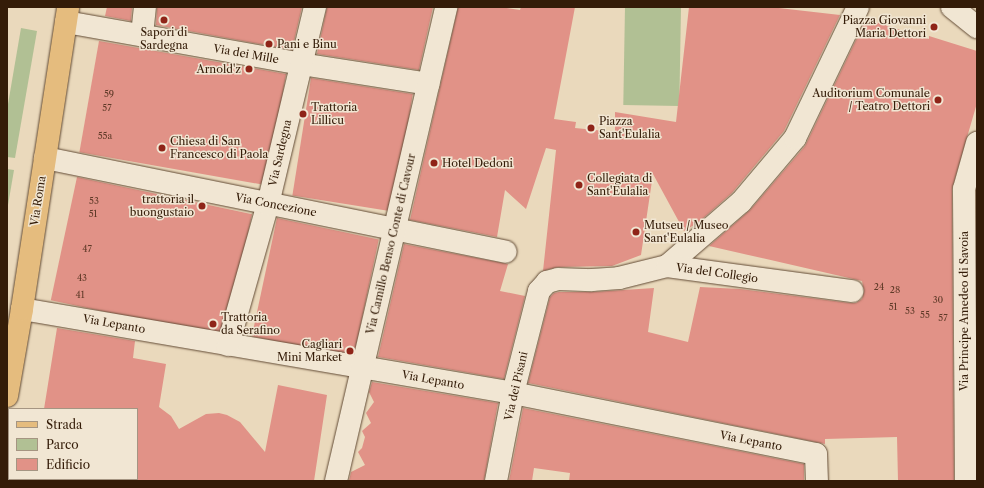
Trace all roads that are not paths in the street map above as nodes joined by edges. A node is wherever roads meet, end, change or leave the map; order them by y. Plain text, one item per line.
1 (145, 7) edge
2 (315, 7) edge
3 (446, 7) edge
4 (852, 7) edge
5 (952, 7) edge
6 (67, 14) edge
7 (977, 27) edge
8 (142, 35) junction
9 (301, 64) junction
10 (428, 84) junction
11 (977, 143) edge
12 (45, 158) junction
13 (268, 204) junction
14 (395, 228) junction
15 (506, 252) dead end
16 (667, 266) junction
17 (538, 291) joint
18 (852, 291) dead end
19 (22, 309) junction
20 (228, 344) junction
21 (361, 367) junction
22 (512, 393) junction
23 (7, 396) edge
24 (336, 481) edge
25 (496, 481) edge
26 (817, 481) edge
27 (966, 481) edge

1 - 8 street
2 - 9 street, Via Sardegna
3 - 10 street, Via Camillo Benso Conte di Cavour
4 - 16 street
5 - 7 street
6 - 8 street, Via dei Mille
6 - 12 main road, Via Roma
8 - 9 street, Via dei Mille
9 - 10 street, Via dei Mille
9 - 13 street, Via Sardegna
10 - 14 street, Via Camillo Benso Conte di Cavour
11 - 27 street, Via Principe Amedeo di Savoia
12 - 13 street, Via Concezione
12 - 19 main road, Via Roma
13 - 14 street, Via Concezione
13 - 20 street, Via Sardegna
14 - 15 street, Via Concezione
14 - 21 street, Via Camillo Benso Conte di Cavour
16 - 17 street, Via del Collegio
16 - 18 street, Via del Collegio
17 - 22 street, Via dei Pisani
19 - 20 street, Via Lepanto
19 - 23 main road, Via Roma
20 - 21 street, Via Lepanto
21 - 22 street, Via Lepanto
21 - 24 street, Via Camillo Benso Conte di Cavour
22 - 25 street, Via dei Pisani
22 - 26 street, Via Lepanto

